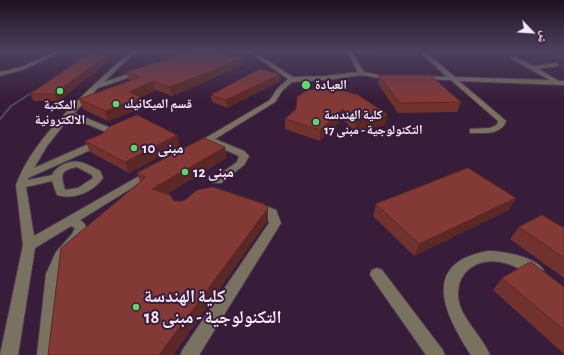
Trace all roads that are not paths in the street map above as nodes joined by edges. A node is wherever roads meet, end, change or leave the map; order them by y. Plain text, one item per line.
1 (24, 68) edge
2 (116, 68) edge
3 (273, 68) edge
4 (360, 68) edge
5 (440, 68) edge
6 (533, 68) joint
7 (536, 68) edge
8 (144, 71) edge
9 (0, 74) edge
10 (364, 74) junction
11 (401, 78) edge
12 (416, 78) edge
13 (453, 79) junction
14 (291, 80) junction
15 (561, 83) edge
16 (94, 87) junction
17 (69, 114) junction
18 (473, 131) dead end
19 (208, 139) junction
20 (187, 152) edge
21 (160, 168) edge
22 (56, 177) dead end
23 (23, 181) junction
24 (215, 189) edge
25 (245, 202) edge
26 (71, 220) junction
27 (29, 245) junction
28 (378, 274) dead end
29 (549, 280) edge
30 (9, 355) edge
31 (46, 355) edge
32 (189, 355) edge
33 (436, 355) edge
34 (481, 355) edge

1 - 9 street
2 - 16 street
3 - 14 street
4 - 10 street
5 - 13 street
6 - 7 street
6 - 15 street
8 - 16 street
10 - 11 street
10 - 14 street
12 - 13 street
13 - 15 street
13 - 18 street
14 - 19 street
16 - 17 street
17 - 23 street
17 - 23 street
19 - 20 street
19 - 24 street
21 - 26 street
22 - 23 street
23 - 27 street
25 - 32 street
26 - 27 street
26 - 31 street
27 - 30 street
28 - 33 street
29 - 34 street

